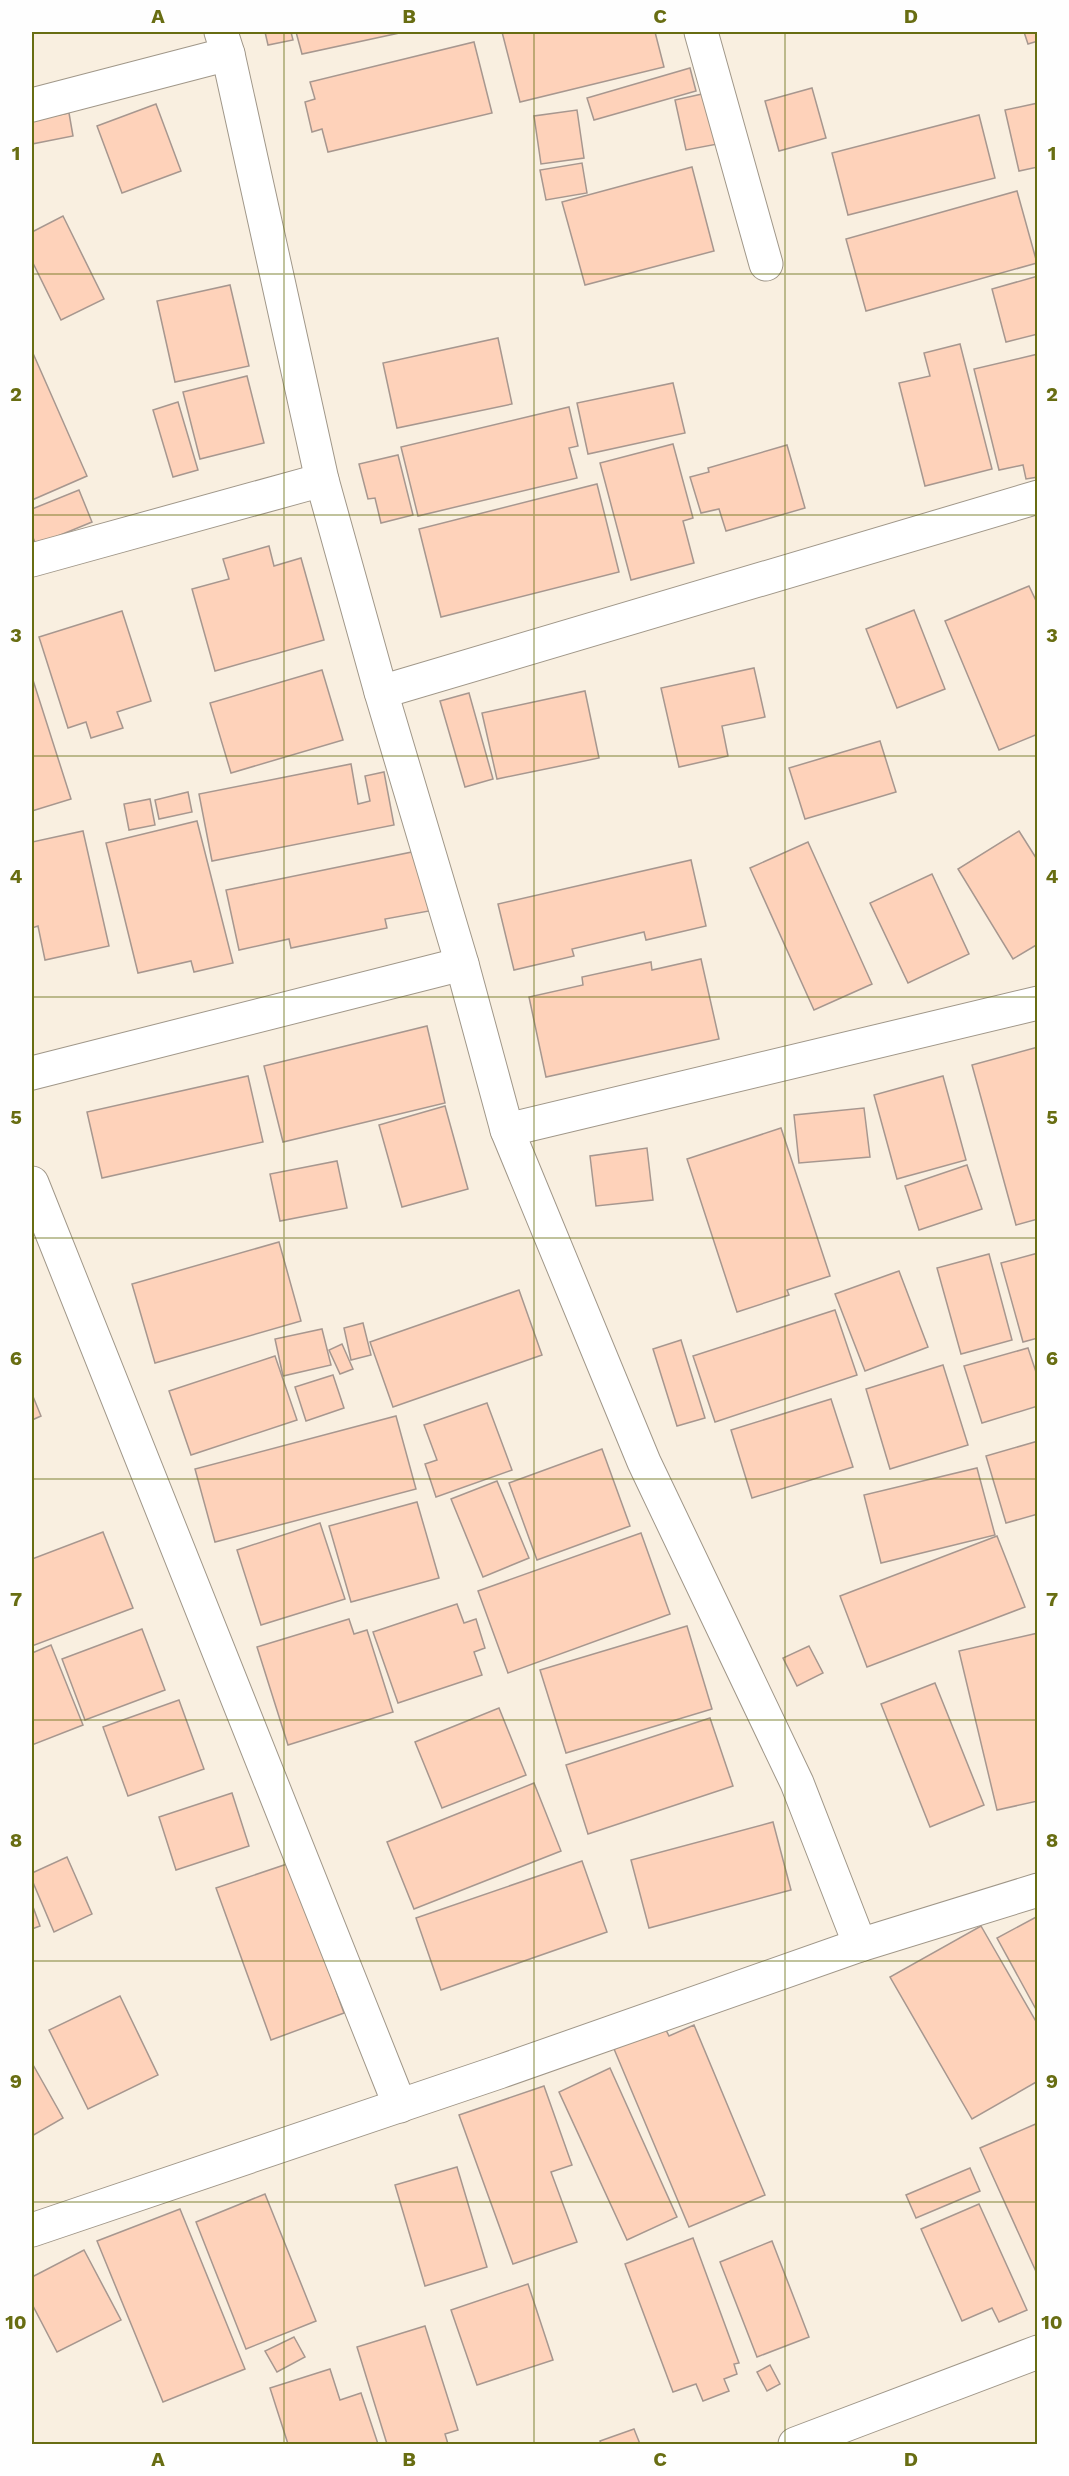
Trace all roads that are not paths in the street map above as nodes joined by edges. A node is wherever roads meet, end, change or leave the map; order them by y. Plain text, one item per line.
1 (701, 32) edge
2 (225, 43) edge
3 (32, 105) edge
4 (766, 264) dead end
5 (322, 480) junction
6 (1038, 497) edge
7 (32, 560) edge
8 (381, 692) junction
9 (462, 964) junction
10 (1038, 1003) edge
11 (32, 1073) edge
12 (507, 1130) junction
13 (32, 1183) edge
14 (1038, 1890) edge
15 (860, 1945) junction
16 (400, 2106) junction
17 (32, 2230) edge
18 (1038, 2352) edge
19 (795, 2445) edge

1 - 4 street
2 - 3 street
2 - 5 street
5 - 7 street
5 - 8 street
6 - 8 street
8 - 9 street
9 - 11 street
9 - 12 street
10 - 12 street
12 - 15 street
13 - 16 street
14 - 15 street
15 - 16 street
16 - 17 street
18 - 19 street

